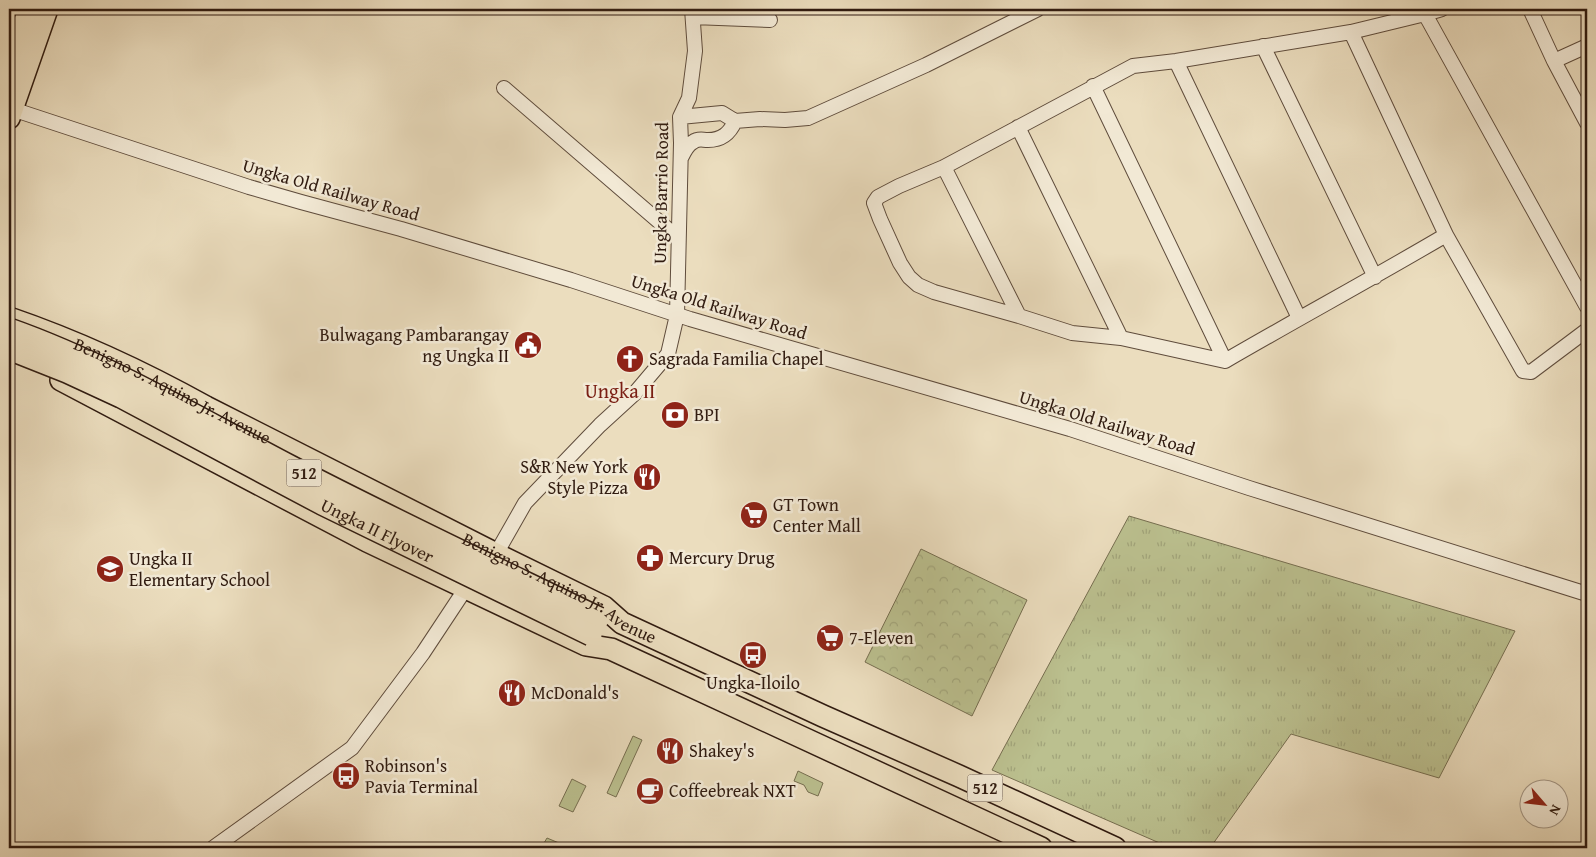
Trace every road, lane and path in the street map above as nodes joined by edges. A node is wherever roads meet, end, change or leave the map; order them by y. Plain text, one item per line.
1 (29, 9) edge
2 (47, 9) edge
3 (1038, 9) edge
4 (1442, 9) edge
5 (1530, 9) edge
6 (692, 13) edge
7 (1425, 14) junction
8 (770, 20) dead end
9 (1351, 32) junction
10 (1263, 46) junction
11 (1587, 46) edge
12 (1176, 61) junction
13 (1554, 61) junction
14 (9, 67) edge
15 (1093, 86) junction
16 (504, 88) dead end
17 (10, 113) edge
18 (680, 117) junction
19 (735, 121) junction
20 (1587, 123) edge
21 (1018, 127) junction
22 (680, 158) junction
23 (944, 167) junction
24 (1446, 235) junction
25 (678, 238) junction
26 (1375, 277) junction
27 (1587, 307) edge
28 (677, 315) junction
29 (1019, 316) junction
30 (9, 318) edge
31 (1299, 318) junction
32 (9, 329) edge
33 (1587, 330) edge
34 (1121, 338) junction
35 (9, 349) edge
36 (9, 357) edge
37 (1225, 361) junction
38 (250, 430) junction
39 (229, 468) junction
40 (496, 554) junction
41 (466, 588) junction
42 (1587, 594) edge
43 (622, 623) junction
44 (595, 626) junction
45 (611, 649) junction
46 (854, 729) junction
47 (841, 756) junction
48 (213, 848) edge
49 (1041, 848) edge
50 (1115, 848) edge

1 - 14 main road
2 - 17 main road
3 - 19 street
4 - 7 street
5 - 13 street
6 - 8 street
6 - 18 street, Ungka Barrio Road
7 - 9 street
7 - 27 street
9 - 10 street
9 - 24 street
10 - 12 street
10 - 26 street
11 - 13 street
12 - 15 street
12 - 31 street
13 - 20 street
15 - 21 street
15 - 37 street
16 - 25 street
17 - 28 street, Ungka Old Railway Road
18 - 19 street
18 - 22 street, Ungka Barrio Road
19 - 22 street
21 - 23 street
21 - 34 street
22 - 25 street, Ungka Barrio Road
23 - 29 street
23 - 29 street
24 - 26 street
24 - 33 street
25 - 28 street, Ungka Barrio Road
26 - 31 street
28 - 40 street, Ungka Barrio Road
28 - 42 street, Ungka Old Railway Road
29 - 34 street
30 - 38 main road, Benigno S. Aquino Jr. Avenue / 512
31 - 37 street
32 - 44 main road, Ungka II Flyover / 512, bridge
34 - 37 street
35 - 44 main road, Ungka II Flyover / 512, bridge
36 - 39 main road, Benigno S. Aquino Jr. Avenue / 512
38 - 39 main road
38 - 40 main road, Benigno S. Aquino Jr. Avenue / 512
39 - 41 main road, Benigno S. Aquino Jr. Avenue / 512
40 - 43 main road, Benigno S. Aquino Jr. Avenue / 512
41 - 45 main road, Benigno S. Aquino Jr. Avenue / 512
41 - 48 street
43 - 44 main road, Ungka II Flyover / 512
43 - 46 main road, Benigno S. Aquino Jr. Avenue / 512
44 - 45 main road, Ungka II Flyover / 512
45 - 47 main road, Benigno S. Aquino Jr. Avenue / 512
46 - 47 main road
46 - 50 main road, Benigno S. Aquino Jr. Avenue / 512
47 - 49 main road, Benigno S. Aquino Jr. Avenue / 512

